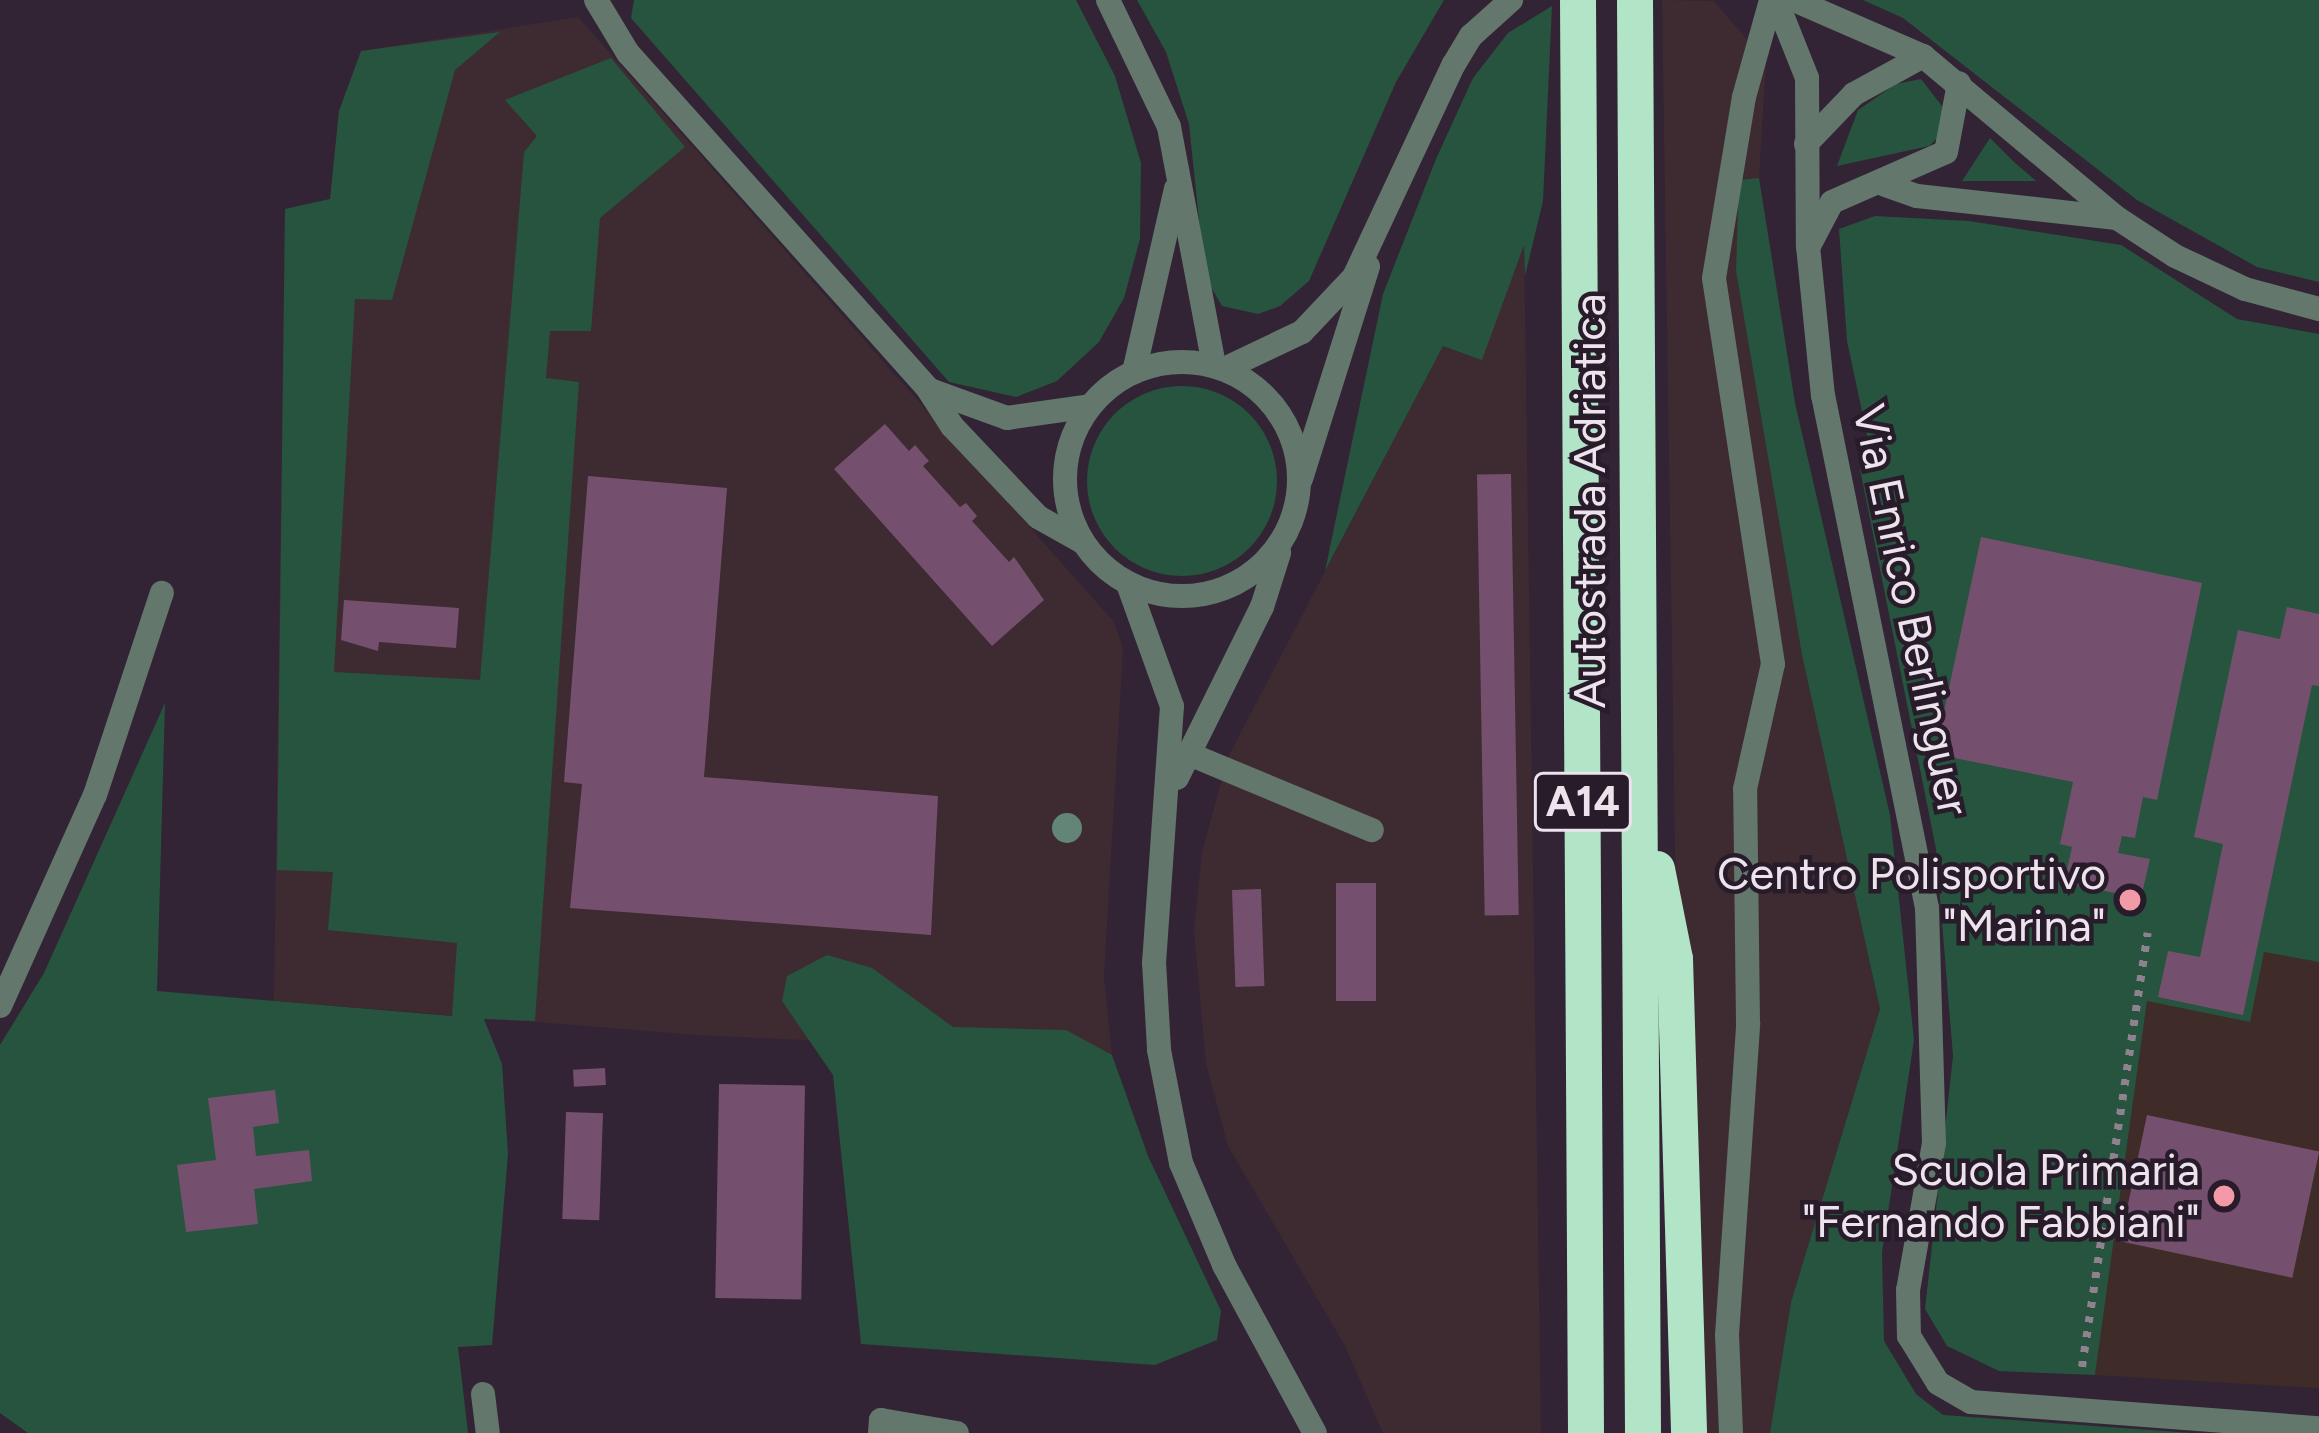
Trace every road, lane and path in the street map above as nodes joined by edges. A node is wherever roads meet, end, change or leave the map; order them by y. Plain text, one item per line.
1 (596, 0) edge
2 (1108, 0) edge
3 (1510, 0) edge
4 (1578, 0) edge
5 (1635, 0) edge
6 (1774, 0) edge
7 (1793, 0) edge
8 (1923, 56) junction
9 (1959, 83) junction
10 (1806, 144) junction
11 (1178, 175) junction
12 (1885, 184) junction
13 (1383, 218) junction
14 (2117, 218) junction
15 (1808, 246) junction
16 (2319, 309) edge
17 (1219, 368) junction
18 (1134, 372) junction
19 (928, 389) junction
20 (1090, 406) junction
21 (1300, 482) junction
22 (1083, 542) junction
23 (1282, 542) junction
24 (1128, 584) junction
25 (162, 593) dead end
26 (1189, 754) junction
27 (1640, 782) junction
28 (1171, 791) junction
29 (1372, 830) dead end
30 (2148, 933) dead end
31 (0, 1006) edge
32 (2082, 1366) dead end
33 (483, 1394) dead end
34 (2319, 1428) edge
35 (488, 1433) edge
36 (880, 1433) edge
37 (957, 1433) edge
38 (1315, 1433) edge
39 (1586, 1433) edge
40 (1643, 1433) edge
41 (1689, 1433) edge
42 (1731, 1433) edge

1 - 19 street
2 - 11 street
3 - 13 street
4 - 39 highway, Autostrada Adriatica / A14
5 - 27 highway, Autostrada Adriatica / A14
6 - 10 street, Via Enrico Berlinguer
6 - 42 street
7 - 8 street
8 - 9 street
8 - 10 street
9 - 12 street
9 - 14 street
10 - 15 street, Via Enrico Berlinguer
11 - 17 street
11 - 18 street
12 - 14 street
12 - 15 street
13 - 17 street
13 - 21 street
14 - 16 street
15 - 34 street, Via Enrico Berlinguer
17 - 18 street
17 - 21 street
18 - 20 street
19 - 20 street
19 - 22 street
20 - 22 street
21 - 23 street
22 - 24 street
23 - 24 street
23 - 26 street
24 - 28 street
25 - 31 street
26 - 28 street
26 - 29 street
27 - 40 highway, Autostrada Adriatica / A14
27 - 41 highway
28 - 38 street
30 - 32 path
33 - 35 street
36 - 37 street

